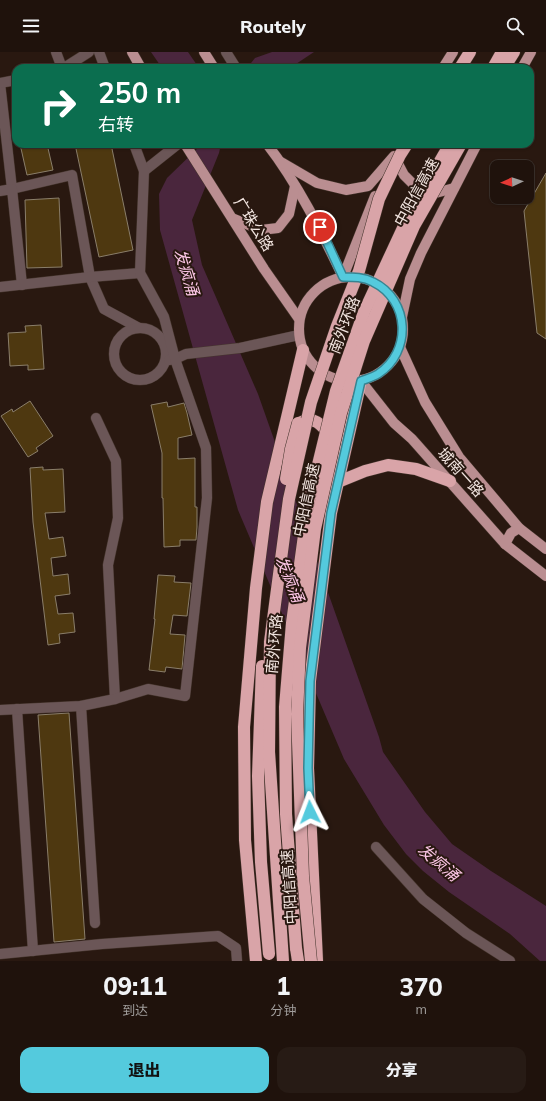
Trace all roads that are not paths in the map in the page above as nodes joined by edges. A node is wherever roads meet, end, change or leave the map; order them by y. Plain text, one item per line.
1 (56, 52) edge
2 (89, 52) edge
3 (100, 52) edge
4 (132, 52) edge
5 (204, 52) edge
6 (226, 52) edge
7 (453, 52) edge
8 (462, 52) edge
9 (470, 52) edge
10 (502, 52) edge
11 (514, 52) edge
12 (531, 52) edge
13 (61, 64) edge
14 (70, 64) edge
15 (104, 64) edge
16 (139, 64) edge
17 (212, 64) edge
18 (233, 64) edge
19 (446, 64) edge
20 (454, 64) edge
21 (462, 64) edge
22 (495, 64) edge
23 (506, 64) edge
24 (524, 64) edge
25 (12, 81) edge
26 (0, 83) edge
27 (135, 148) edge
28 (173, 148) edge
29 (188, 148) edge
30 (270, 148) edge
31 (398, 148) edge
32 (404, 148) edge
33 (414, 148) edge
34 (448, 148) edge
35 (459, 148) edge
36 (475, 148) edge
37 (394, 156) junction
38 (281, 162) junction
39 (144, 171) junction
40 (295, 186) junction
41 (454, 188) junction
42 (12, 189) junction
43 (0, 191) edge
44 (234, 219) junction
45 (140, 273) junction
46 (90, 277) junction
47 (343, 277) junction
48 (22, 285) junction
49 (0, 287) edge
50 (402, 317) junction
51 (299, 319) junction
52 (139, 328) junction
53 (298, 335) junction
54 (400, 347) junction
55 (303, 350) junction
56 (170, 360) junction
57 (361, 381) junction
58 (96, 418) dead end
59 (282, 438) junction
60 (450, 481) junction
61 (338, 482) junction
62 (520, 528) junction
63 (505, 544) junction
64 (546, 550) edge
65 (546, 576) edge
66 (115, 699) junction
67 (81, 706) junction
68 (17, 709) junction
69 (0, 710) edge
70 (376, 847) dead end
71 (95, 923) dead end
72 (33, 951) junction
73 (0, 954) edge
74 (269, 957) edge
75 (237, 961) edge
76 (256, 961) edge
77 (284, 961) edge
78 (298, 961) edge
79 (311, 961) edge
80 (317, 961) edge
81 (510, 961) edge

1 - 13 street
2 - 14 street
3 - 15 street
4 - 16 main road
5 - 17 main road
6 - 18 street
7 - 19 main road
8 - 20 highway
9 - 21 highway
10 - 22 highway
11 - 23 highway
12 - 24 main road
25 - 26 street
26 - 42 street
27 - 39 street
28 - 39 street
29 - 44 main road, 广珠公路
30 - 38 main road
31 - 37 main road
32 - 77 highway, 中阳信高速, bridge
33 - 74 highway, 南外环路, bridge
34 - 78 highway, 南外环路, bridge
35 - 79 highway, 中阳信高速, bridge
36 - 41 main road
37 - 38 main road
37 - 41 main road
37 - 47 main road
38 - 40 main road
39 - 45 street
40 - 44 main road
40 - 47 main road
41 - 50 main road
42 - 43 street
42 - 46 street
42 - 48 street
44 - 51 main road, 广珠公路
45 - 46 street
45 - 56 street
46 - 48 street
46 - 52 street
47 - 50 main road
47 - 51 main road
48 - 49 street
50 - 54 main road
51 - 53 main road
52 - 56 street
52 - 56 street
53 - 55 main road
53 - 56 street
54 - 57 main road
54 - 62 main road, 城南一路
55 - 57 main road
55 - 59 highway
56 - 66 street
57 - 60 main road, 城南一路
57 - 61 highway
58 - 66 street
59 - 61 highway
59 - 76 highway
60 - 61 highway
60 - 63 main road, 城南一路
61 - 80 highway
62 - 63 main road
62 - 64 main road, 城南一路
63 - 65 main road, 城南一路
66 - 67 street
67 - 68 street
67 - 71 street
68 - 69 street
68 - 72 street
70 - 81 street
72 - 73 street
72 - 75 street

